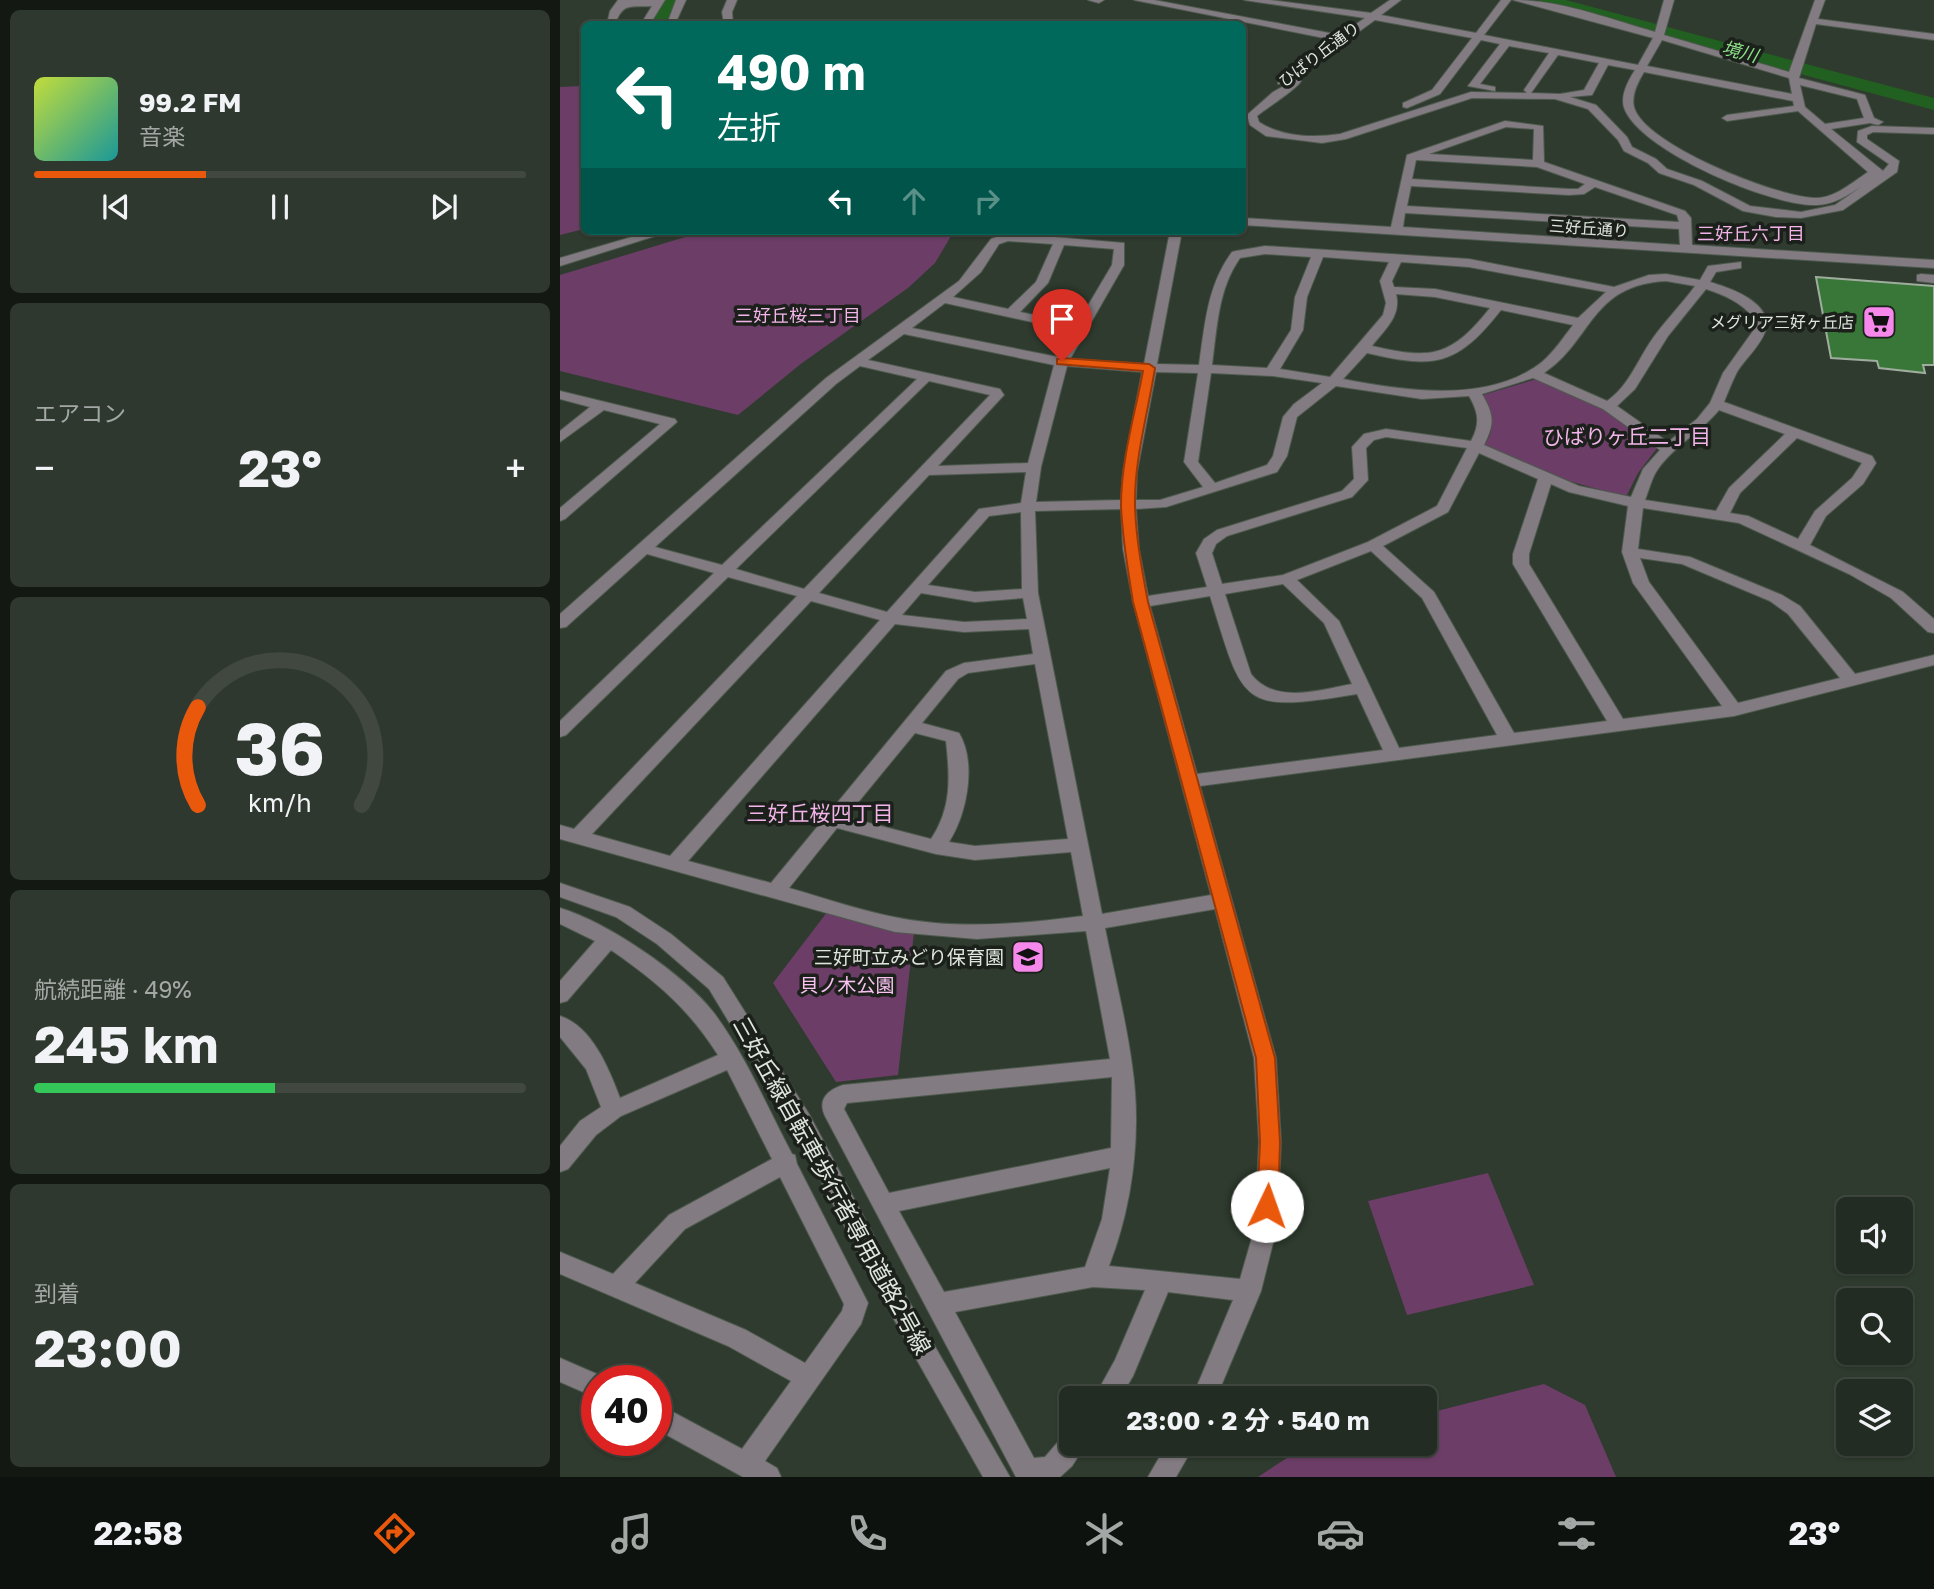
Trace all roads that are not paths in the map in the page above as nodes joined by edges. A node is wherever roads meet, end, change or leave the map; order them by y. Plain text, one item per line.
1 (694, 0) edge
2 (732, 0) edge
3 (1093, 0) edge
4 (1099, 0) edge
5 (1139, 0) edge
6 (1249, 0) edge
7 (1396, 0) edge
8 (1506, 0) edge
9 (1518, 0) edge
10 (1668, 0) edge
11 (1820, 0) edge
12 (681, 1) edge
13 (659, 2) edge
14 (622, 3) edge
15 (1371, 16) junction
16 (612, 21) edge
17 (648, 21) edge
18 (672, 21) edge
19 (728, 21) edge
20 (1813, 21) junction
21 (1659, 32) junction
22 (1480, 37) junction
23 (1934, 37) edge
24 (1339, 38) junction
25 (1507, 42) junction
26 (1555, 52) junction
27 (1605, 62) junction
28 (1635, 68) junction
29 (1793, 77) junction
30 (1293, 79) dead end
31 (1529, 90) junction
32 (1798, 103) junction
33 (1246, 108) edge
34 (1727, 118) dead end
35 (1870, 120) junction
36 (1824, 127) junction
37 (1934, 129) edge
38 (1349, 131) dead end
39 (1411, 157) junction
40 (1538, 164) junction
41 (1879, 174) junction
42 (1405, 182) junction
43 (1593, 184) junction
44 (1400, 209) junction
45 (1246, 221) edge
46 (1684, 226) junction
47 (1396, 231) junction
48 (651, 235) edge
49 (1175, 235) edge
50 (1060, 241) junction
51 (1686, 250) junction
52 (1318, 254) junction
53 (1396, 258) junction
54 (560, 262) edge
55 (1934, 264) edge
56 (1737, 265) dead end
57 (1704, 285) junction
58 (1389, 290) junction
59 (1613, 290) junction
60 (944, 299) junction
61 (1498, 306) junction
62 (1011, 314) junction
63 (1582, 323) junction
64 (900, 329) junction
65 (1081, 329) junction
66 (1363, 348) junction
67 (855, 361) junction
68 (1062, 361) junction
69 (1149, 368) junction
70 (1204, 370) junction
71 (1271, 372) junction
72 (1533, 373) junction
73 (926, 377) junction
74 (1333, 381) junction
75 (1473, 391) junction
76 (560, 395) edge
77 (1716, 404) junction
78 (601, 405) junction
79 (1608, 407) junction
80 (1796, 431) junction
81 (560, 438) edge
82 (1475, 446) junction
83 (1668, 449) junction
84 (1034, 467) junction
85 (924, 471) junction
86 (1546, 478) junction
87 (1212, 489) junction
88 (1636, 503) junction
89 (1128, 505) junction
90 (1028, 507) junction
91 (1722, 514) junction
92 (560, 516) edge
93 (1373, 545) junction
94 (1802, 546) junction
95 (643, 548) junction
96 (1630, 552) junction
97 (724, 572) junction
98 (1286, 579) junction
99 (917, 588) junction
100 (1215, 591) junction
101 (809, 593) junction
102 (1030, 593) junction
103 (1141, 602) junction
104 (891, 618) junction
105 (560, 623) edge
106 (1037, 623) junction
107 (1934, 628) edge
108 (1042, 659) junction
109 (1934, 660) edge
110 (1852, 680) junction
111 (1363, 688) junction
112 (1734, 710) junction
113 (1618, 725) junction
114 (912, 726) junction
115 (560, 732) edge
116 (1509, 740) junction
117 (1394, 755) junction
118 (1191, 781) junction
119 (834, 821) junction
120 (569, 834) edge
121 (1079, 845) junction
122 (936, 847) junction
123 (674, 864) junction
124 (560, 890) edge
125 (777, 890) junction
126 (1221, 901) junction
127 (560, 915) edge
128 (1093, 922) junction
129 (609, 939) junction
130 (560, 995) edge
131 (560, 1024) edge
132 (733, 1059) junction
133 (1122, 1067) junction
134 (612, 1110) junction
135 (1121, 1156) junction
136 (560, 1162) edge
137 (787, 1162) junction
138 (883, 1204) junction
139 (560, 1263) edge
140 (1093, 1276) junction
141 (1161, 1280) junction
142 (617, 1286) junction
143 (1249, 1292) junction
144 (939, 1304) junction
145 (560, 1370) edge
146 (807, 1377) junction
147 (581, 1380) edge
148 (1113, 1386) edge
149 (1209, 1386) edge
150 (672, 1424) edge
151 (1064, 1456) edge
152 (1174, 1456) edge
153 (757, 1470) edge
154 (997, 1477) edge
155 (1161, 1477) edge

1 - 12 street
2 - 19 street
3 - 4 street
5 - 24 street
6 - 15 street
7 - 15 street, ひばり丘通り
8 - 22 street
9 - 21 street
10 - 21 street
11 - 20 street
12 - 18 street
13 - 14 street
13 - 17 street
14 - 16 street
15 - 22 street
15 - 24 street, ひばり丘通り
20 - 23 street
20 - 29 street
21 - 28 street
21 - 29 street
22 - 25 street
22 - 38 street
24 - 33 street, ひばり丘通り
25 - 26 street
25 - 31 street
26 - 27 street
26 - 31 street
27 - 28 street
27 - 31 street
28 - 32 street
28 - 41 street
29 - 32 street
29 - 35 street
30 - 41 street
32 - 34 street
32 - 36 street
35 - 36 street
35 - 37 street
36 - 41 street
37 - 41 street
39 - 40 street
39 - 40 street
39 - 42 street
40 - 43 street
42 - 43 street
42 - 44 street
43 - 46 street
44 - 46 street
44 - 47 street
45 - 47 street, 三好丘通り
46 - 51 street
47 - 51 street, 三好丘通り
48 - 54 street
49 - 69 street
50 - 60 street
50 - 62 street
50 - 65 street
51 - 55 street, 三好丘通り
52 - 53 street
52 - 70 street
52 - 71 street
53 - 58 street
53 - 59 street
56 - 57 street
57 - 59 street
57 - 77 street
57 - 79 street
58 - 61 street
58 - 66 street
59 - 63 street
60 - 62 street
60 - 64 street
61 - 63 street
61 - 66 street
62 - 65 street
63 - 72 street
64 - 67 street
64 - 68 street
65 - 68 street
66 - 74 street
67 - 73 street
67 - 95 street
68 - 69 street
68 - 84 street
69 - 70 street
69 - 89 street
70 - 71 street
70 - 87 street
71 - 74 street
72 - 75 street
72 - 79 street
73 - 85 street
73 - 97 street
74 - 75 street
74 - 87 street
75 - 82 street
76 - 78 street
77 - 80 street
77 - 83 street
78 - 81 street
78 - 92 street
79 - 83 street
80 - 91 street
80 - 94 street
82 - 86 street
82 - 93 street
82 - 100 street
83 - 88 street
84 - 85 street
84 - 90 street
85 - 101 street
86 - 88 street
86 - 113 street
87 - 89 street
88 - 91 street
88 - 96 street
89 - 90 street
89 - 103 street
90 - 99 street
90 - 102 street
91 - 94 street
93 - 98 street
93 - 116 street
94 - 107 street
95 - 97 street
95 - 105 street
96 - 110 street
96 - 112 street
97 - 101 street
97 - 115 street
98 - 100 street
98 - 111 street
99 - 102 street
99 - 104 street
100 - 103 street
100 - 111 street
101 - 104 street
101 - 120 street
102 - 106 street
103 - 118 street
104 - 106 street
104 - 123 street
106 - 108 street
108 - 114 street
108 - 121 street
109 - 110 street
110 - 112 street
111 - 117 street
112 - 113 street
113 - 116 street
114 - 119 street
114 - 122 street
116 - 117 street
117 - 118 street
118 - 126 street
119 - 122 street
119 - 125 street
120 - 123 street
121 - 122 street
121 - 128 street
123 - 125 street
124 - 154 street, 三好丘緑自転車歩行者専用道路2号線
125 - 128 street
126 - 128 street
126 - 143 street
127 - 129 street
128 - 133 street
129 - 130 street
129 - 132 street
131 - 134 street
132 - 134 street
132 - 137 street
133 - 135 street
133 - 138 street
134 - 136 street
135 - 138 street
135 - 140 street
137 - 142 street
137 - 146 street
138 - 144 street
139 - 142 street
140 - 141 street
140 - 144 street
141 - 143 street
141 - 148 street
142 - 146 street
143 - 149 street
144 - 151 street
145 - 147 street
146 - 153 street
150 - 153 street
152 - 155 street

